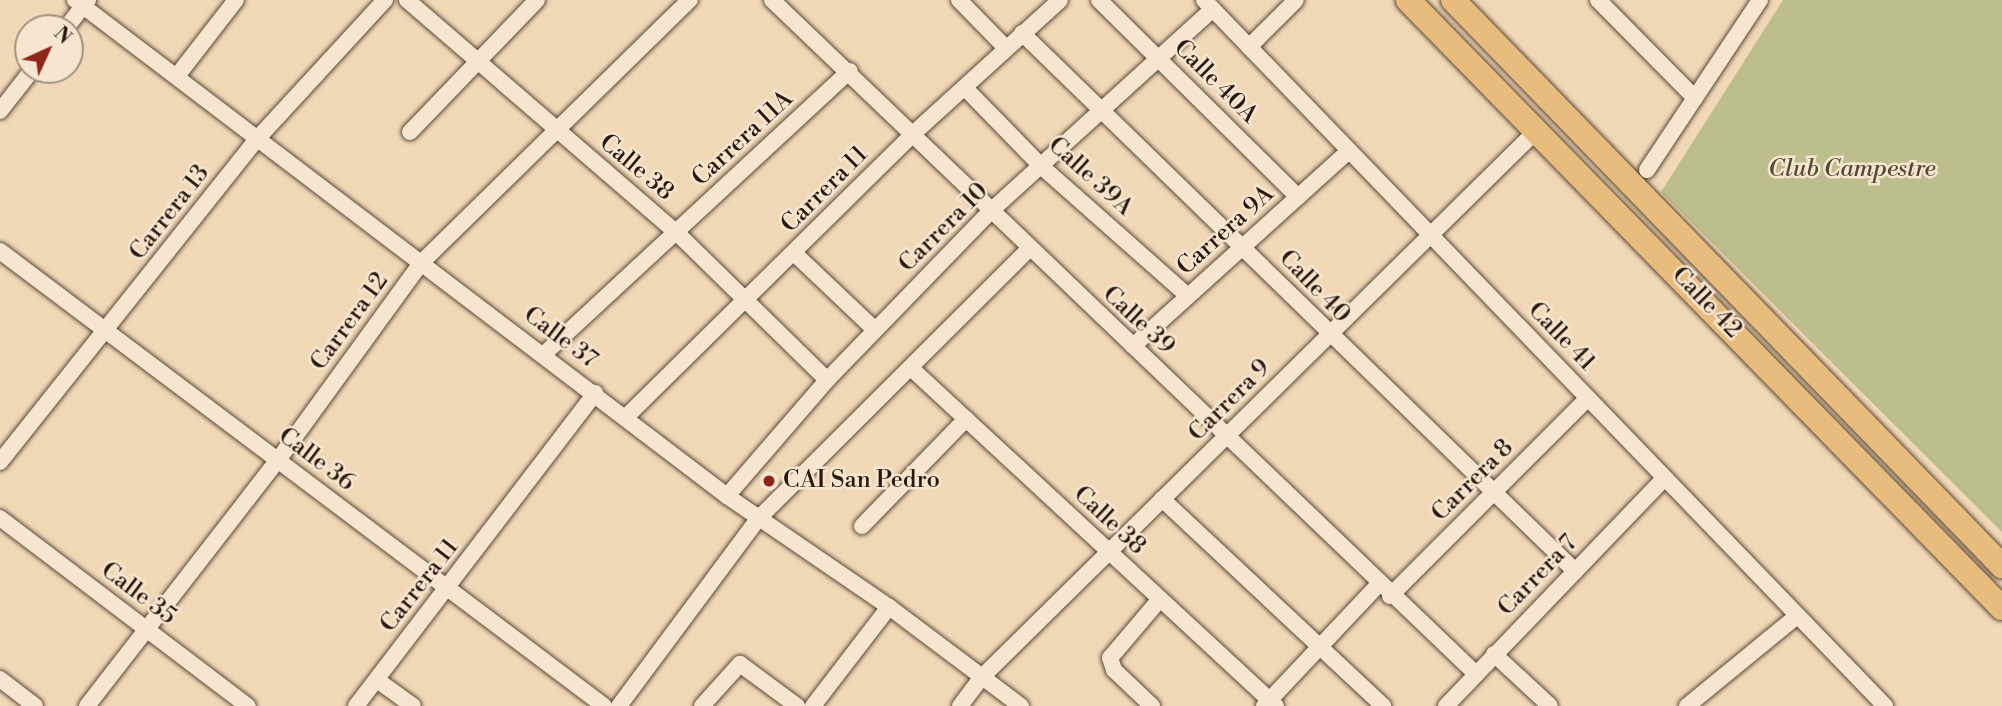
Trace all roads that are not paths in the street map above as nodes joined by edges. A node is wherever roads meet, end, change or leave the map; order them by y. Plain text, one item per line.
1 (236, 0) edge
2 (385, 0) edge
3 (407, 0) edge
4 (537, 0) edge
5 (690, 0) edge
6 (772, 0) edge
7 (959, 0) edge
8 (1060, 0) edge
9 (1099, 0) edge
10 (1296, 0) edge
11 (1408, 0) edge
12 (1453, 0) edge
13 (1598, 0) edge
14 (82, 2) edge
15 (1751, 4) edge
16 (1208, 5) edge
17 (1022, 33) junction
18 (1249, 47) junction
19 (1006, 48) junction
20 (1160, 60) junction
21 (477, 61) junction
22 (850, 71) junction
23 (177, 76) junction
24 (21, 84) edge
25 (965, 88) junction
26 (1695, 98) junction
27 (0, 111) edge
28 (1104, 112) junction
29 (556, 131) junction
30 (410, 132) dead end
31 (1535, 132) junction
32 (914, 133) junction
33 (258, 138) junction
34 (1349, 151) junction
35 (1041, 166) junction
36 (1647, 170) dead end
37 (1298, 197) junction
38 (993, 209) junction
39 (676, 232) junction
40 (1430, 235) junction
41 (1243, 246) junction
42 (1028, 250) junction
43 (0, 251) edge
44 (794, 253) junction
45 (422, 262) junction
46 (1188, 296) junction
47 (746, 300) junction
48 (106, 330) junction
49 (874, 330) junction
50 (1329, 335) junction
51 (1133, 346) junction
52 (543, 355) junction
53 (912, 369) junction
54 (827, 380) junction
55 (595, 393) junction
56 (1588, 398) junction
57 (626, 417) junction
58 (966, 419) junction
59 (1225, 437) junction
60 (278, 460) junction
61 (0, 463) edge
62 (1665, 478) junction
63 (1493, 493) junction
64 (727, 496) junction
65 (1162, 499) junction
66 (0, 518) edge
67 (758, 519) junction
68 (862, 526) dead end
69 (1109, 552) junction
70 (2002, 566) edge
71 (1574, 571) junction
72 (449, 587) junction
73 (1384, 590) junction
74 (1998, 596) edge
75 (1160, 600) junction
76 (889, 607) junction
77 (1797, 615) junction
78 (145, 628) junction
79 (1320, 647) junction
80 (1494, 654) junction
81 (1476, 674) junction
82 (983, 676) junction
83 (0, 679) edge
84 (377, 680) junction
85 (1270, 704) edge
86 (35, 706) edge
87 (87, 706) edge
88 (248, 706) edge
89 (356, 706) edge
90 (413, 706) edge
91 (604, 706) edge
92 (619, 706) edge
93 (702, 706) edge
94 (797, 706) edge
95 (813, 706) edge
96 (960, 706) edge
97 (1021, 706) edge
98 (1152, 706) edge
99 (1383, 706) edge
100 (1446, 706) edge
101 (1550, 706) edge
102 (1687, 706) edge
103 (1885, 706) edge

1 - 23 street
2 - 33 street, Carrera 13
3 - 21 street, Calle 38
4 - 21 street
5 - 29 street, Carrera 12
6 - 22 street, Calle 39
7 - 19 street
8 - 17 street, Carrera 11
9 - 20 street, Calle 40A
10 - 18 street
11 - 31 main road, Calle 42
12 - 70 main road, Calle 42
13 - 26 street
14 - 23 street, Calle 37
15 - 26 street
16 - 18 street, Calle 41
16 - 20 street, Carrera 10
17 - 19 street, Carrera 11
17 - 28 street, Calle 40
18 - 34 street, Calle 41
19 - 25 street, Carrera 11
20 - 28 street, Carrera 10
20 - 37 street, Calle 40A
21 - 29 street, Calle 38
21 - 30 street
22 - 32 street, Calle 39
22 - 39 street, Carrera 11A
23 - 33 street, Calle 37
24 - 27 street
25 - 32 street, Carrera 11
25 - 35 street, Calle 39A
26 - 36 street
28 - 35 street, Carrera 10
28 - 41 street, Calle 40
29 - 39 street, Calle 38
29 - 45 street, Carrera 12
31 - 40 street, Carrera 9
31 - 74 main road, Calle 42
32 - 38 street, Calle 39
32 - 44 street, Carrera 11
33 - 45 street, Calle 37
33 - 48 street, Carrera 13
34 - 37 street, Carrera 9A
34 - 40 street, Calle 41
35 - 38 street, Carrera 10
35 - 46 street, Calle 39A
37 - 41 street, Carrera 9A
38 - 42 street, Calle 39
38 - 49 street, Carrera 10
39 - 47 street, Calle 38
39 - 52 street, Carrera 11A
40 - 50 street, Carrera 9
40 - 56 street, Calle 41
41 - 46 street, Carrera 9A
41 - 50 street, Calle 40
42 - 51 street, Calle 39
42 - 53 street
43 - 48 street, Calle 36
44 - 47 street, Carrera 11
44 - 49 street
45 - 52 street, Calle 37
45 - 60 street, Carrera 12
46 - 51 street, Carrera 9A
47 - 54 street, Calle 38
47 - 57 street, Carrera 11
48 - 60 street, Calle 36
48 - 61 street, Carrera 13
49 - 54 street, Carrera 10
50 - 59 street, Carrera 9
50 - 63 street, Calle 40
51 - 59 street, Calle 39
52 - 55 street, Calle 37
53 - 58 street, Calle 38
53 - 67 street
54 - 64 street, Carrera 10
55 - 57 street, Calle 37
55 - 72 street, Carrera 11
56 - 62 street, Calle 41
56 - 63 street, Carrera 8
57 - 64 street, Calle 37
58 - 68 street
58 - 69 street, Calle 38
59 - 65 street, Carrera 9
59 - 73 street, Calle 39
60 - 72 street, Calle 36
60 - 78 street, Carrera 12
62 - 71 street, Carrera 7
62 - 77 street, Calle 41
63 - 71 street, Calle 40
63 - 73 street, Carrera 8
64 - 67 street, Calle 37
65 - 69 street, Carrera 9
65 - 79 street
66 - 78 street, Calle 35
67 - 76 street, Calle 37
67 - 92 street
69 - 75 street, Calle 38
69 - 82 street, Carrera 9
71 - 80 street, Carrera 7
72 - 84 street, Carrera 11
72 - 91 street, Calle 36
73 - 79 street, Carrera 8
73 - 81 street, Calle 39
75 - 85 street, Calle 38
75 - 98 street
76 - 82 street, Calle 37
76 - 95 street
77 - 102 street
77 - 103 street, Calle 41
78 - 87 street, Carrera 12
78 - 88 street, Calle 35
79 - 85 street, Carrera 8
79 - 99 street
80 - 81 street, Carrera 7
80 - 101 street
81 - 100 street, Carrera 7
82 - 96 street, Carrera 9
82 - 97 street, Calle 37
83 - 86 street
84 - 89 street, Carrera 11
84 - 90 street
93 - 94 street

